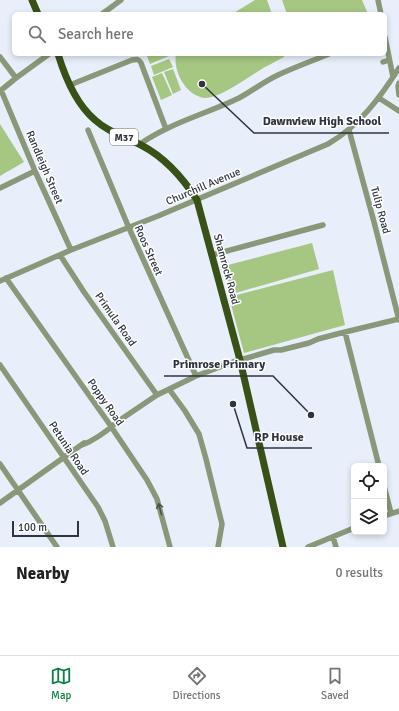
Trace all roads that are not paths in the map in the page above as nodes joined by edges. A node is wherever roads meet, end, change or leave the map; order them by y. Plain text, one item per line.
1 (32, 0) edge
2 (37, 0) edge
3 (121, 0) edge
4 (384, 0) edge
5 (379, 3) edge
6 (37, 12) edge
7 (42, 12) edge
8 (105, 12) edge
9 (387, 46) edge
10 (46, 56) edge
11 (58, 56) edge
12 (324, 56) edge
13 (0, 57) edge
14 (390, 60) junction
15 (383, 62) dead end
16 (399, 68) edge
17 (393, 77) junction
18 (16, 78) junction
19 (399, 83) edge
20 (70, 85) junction
21 (1, 91) edge
22 (399, 95) edge
23 (379, 98) junction
24 (399, 111) edge
25 (166, 129) junction
26 (88, 130) dead end
27 (349, 130) junction
28 (140, 144) junction
29 (35, 171) junction
30 (0, 188) edge
31 (197, 200) junction
32 (323, 224) dead end
33 (129, 228) junction
34 (71, 250) junction
35 (60, 255) junction
36 (212, 256) junction
37 (6, 278) junction
38 (0, 281) edge
39 (399, 319) edge
40 (345, 332) junction
41 (240, 360) junction
42 (0, 365) edge
43 (196, 376) junction
44 (169, 389) junction
45 (157, 395) junction
46 (110, 426) junction
47 (64, 458) junction
48 (378, 463) edge
49 (0, 464) edge
50 (19, 490) junction
51 (387, 498) edge
52 (0, 503) edge
53 (399, 510) edge
54 (391, 513) junction
55 (387, 515) edge
56 (351, 529) edge
57 (333, 536) junction
58 (57, 547) edge
59 (113, 547) edge
60 (170, 547) edge
61 (218, 547) edge
62 (283, 547) edge
63 (308, 547) edge
64 (336, 547) edge

1 - 6 main road
2 - 7 main road
3 - 8 street
4 - 5 street
9 - 14 street
10 - 18 street
11 - 20 main road, Shamrock Road / M37
12 - 25 street
13 - 18 street
14 - 15 street
14 - 17 street
16 - 17 street, Churchill Avenue
17 - 23 street, Churchill Avenue
18 - 21 street
19 - 22 street
20 - 25 street
20 - 28 main road, Shamrock Road / M37
21 - 29 street, Randleigh Street
23 - 24 street
23 - 27 street, Churchill Avenue
25 - 28 street
26 - 33 street, Roos Street
27 - 31 street, Churchill Avenue
27 - 39 street, Tulip Road
28 - 31 main road, Shamrock Road / M37
29 - 30 street
29 - 34 street, Randleigh Street
31 - 33 street, Churchill Avenue
31 - 36 main road, Shamrock Road / M37
32 - 36 street
33 - 34 street, Churchill Avenue
33 - 43 street, Roos Street
34 - 35 street, Churchill Avenue
35 - 37 street, Churchill Avenue
35 - 45 street, Primula Road
36 - 41 main road, Shamrock Road / M37
37 - 38 street, Churchill Avenue
37 - 46 street, Poppy Road
39 - 40 street
40 - 41 street
40 - 48 street
41 - 43 street
41 - 62 main road, Shamrock Road / M37
42 - 47 street, Petunia Road
43 - 44 street
44 - 45 street
44 - 61 street
45 - 46 street
46 - 47 street
60 -> 46 street, Poppy Road
47 - 50 street
47 - 59 street, Petunia Road
49 - 50 street
50 - 52 street
50 - 58 street
51 - 54 street
53 - 54 street
54 - 55 street
56 - 57 street
57 - 63 street
57 - 64 street

